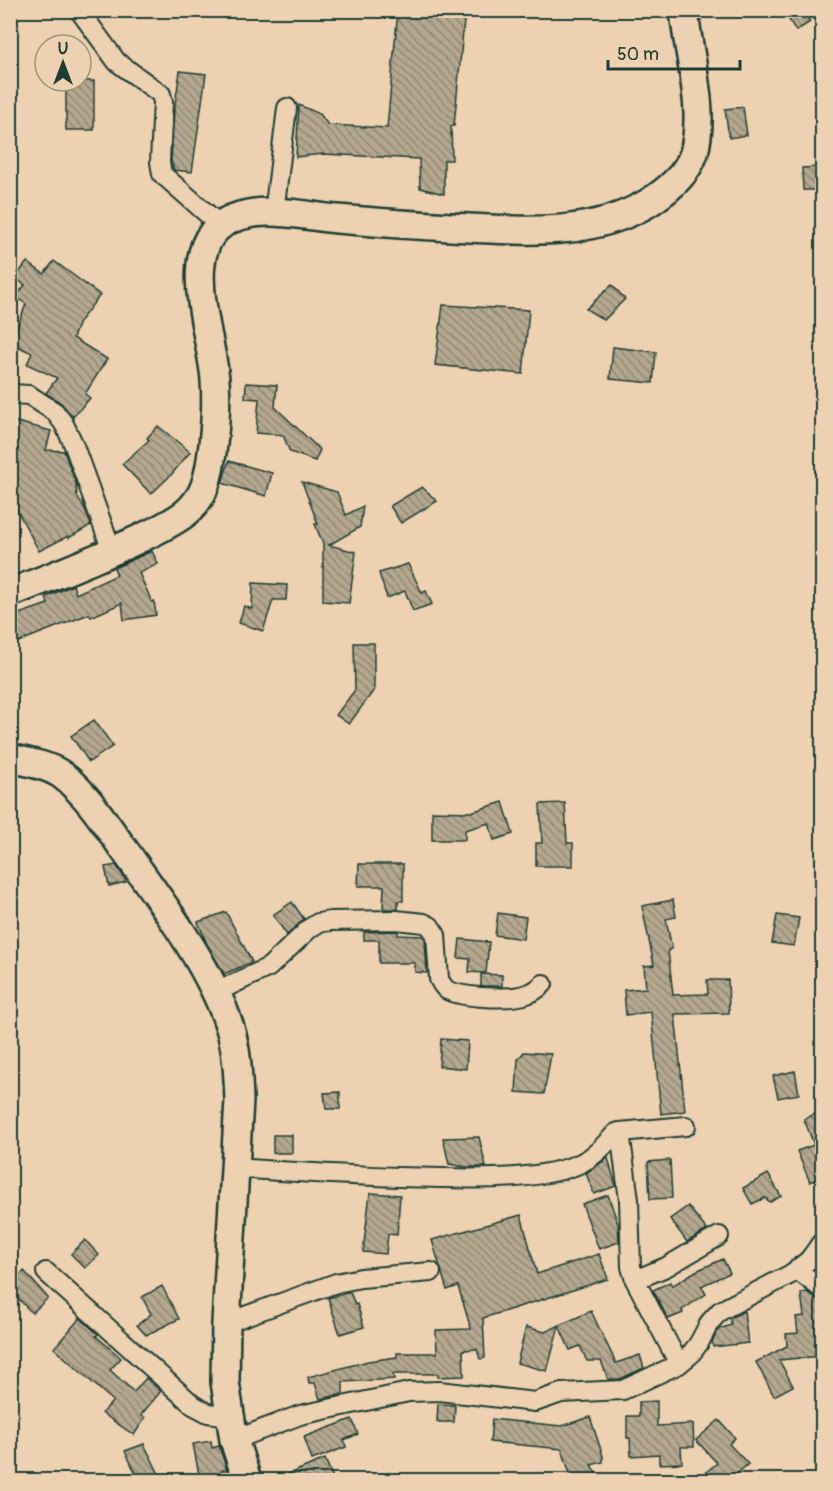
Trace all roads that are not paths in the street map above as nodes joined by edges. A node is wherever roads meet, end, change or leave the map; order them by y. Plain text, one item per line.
1 (79, 10) edge
2 (684, 10) edge
3 (287, 108) dead end
4 (274, 213) junction
5 (220, 225) junction
6 (10, 394) edge
7 (112, 551) junction
8 (10, 593) edge
9 (10, 758) edge
10 (543, 984) dead end
11 (216, 992) junction
12 (686, 1126) dead end
13 (620, 1132) junction
14 (236, 1168) junction
15 (719, 1236) dead end
16 (822, 1242) edge
17 (796, 1270) junction
18 (46, 1272) dead end
19 (431, 1272) dead end
20 (635, 1280) junction
21 (822, 1289) edge
22 (226, 1323) junction
23 (679, 1364) junction
24 (232, 1428) junction
25 (247, 1480) edge

1 - 5 street
2 - 4 highway
3 - 4 street
4 - 5 highway
5 - 7 highway
6 - 7 street
7 - 8 highway
9 - 11 highway
10 - 11 street
11 - 14 highway
12 - 13 street
13 - 14 street
13 - 20 street
14 - 22 highway
15 - 20 street
16 - 17 street
17 - 21 street
17 - 23 street
18 - 24 street
19 - 22 street
20 - 23 street
22 - 24 highway
23 - 24 street
24 - 25 highway

